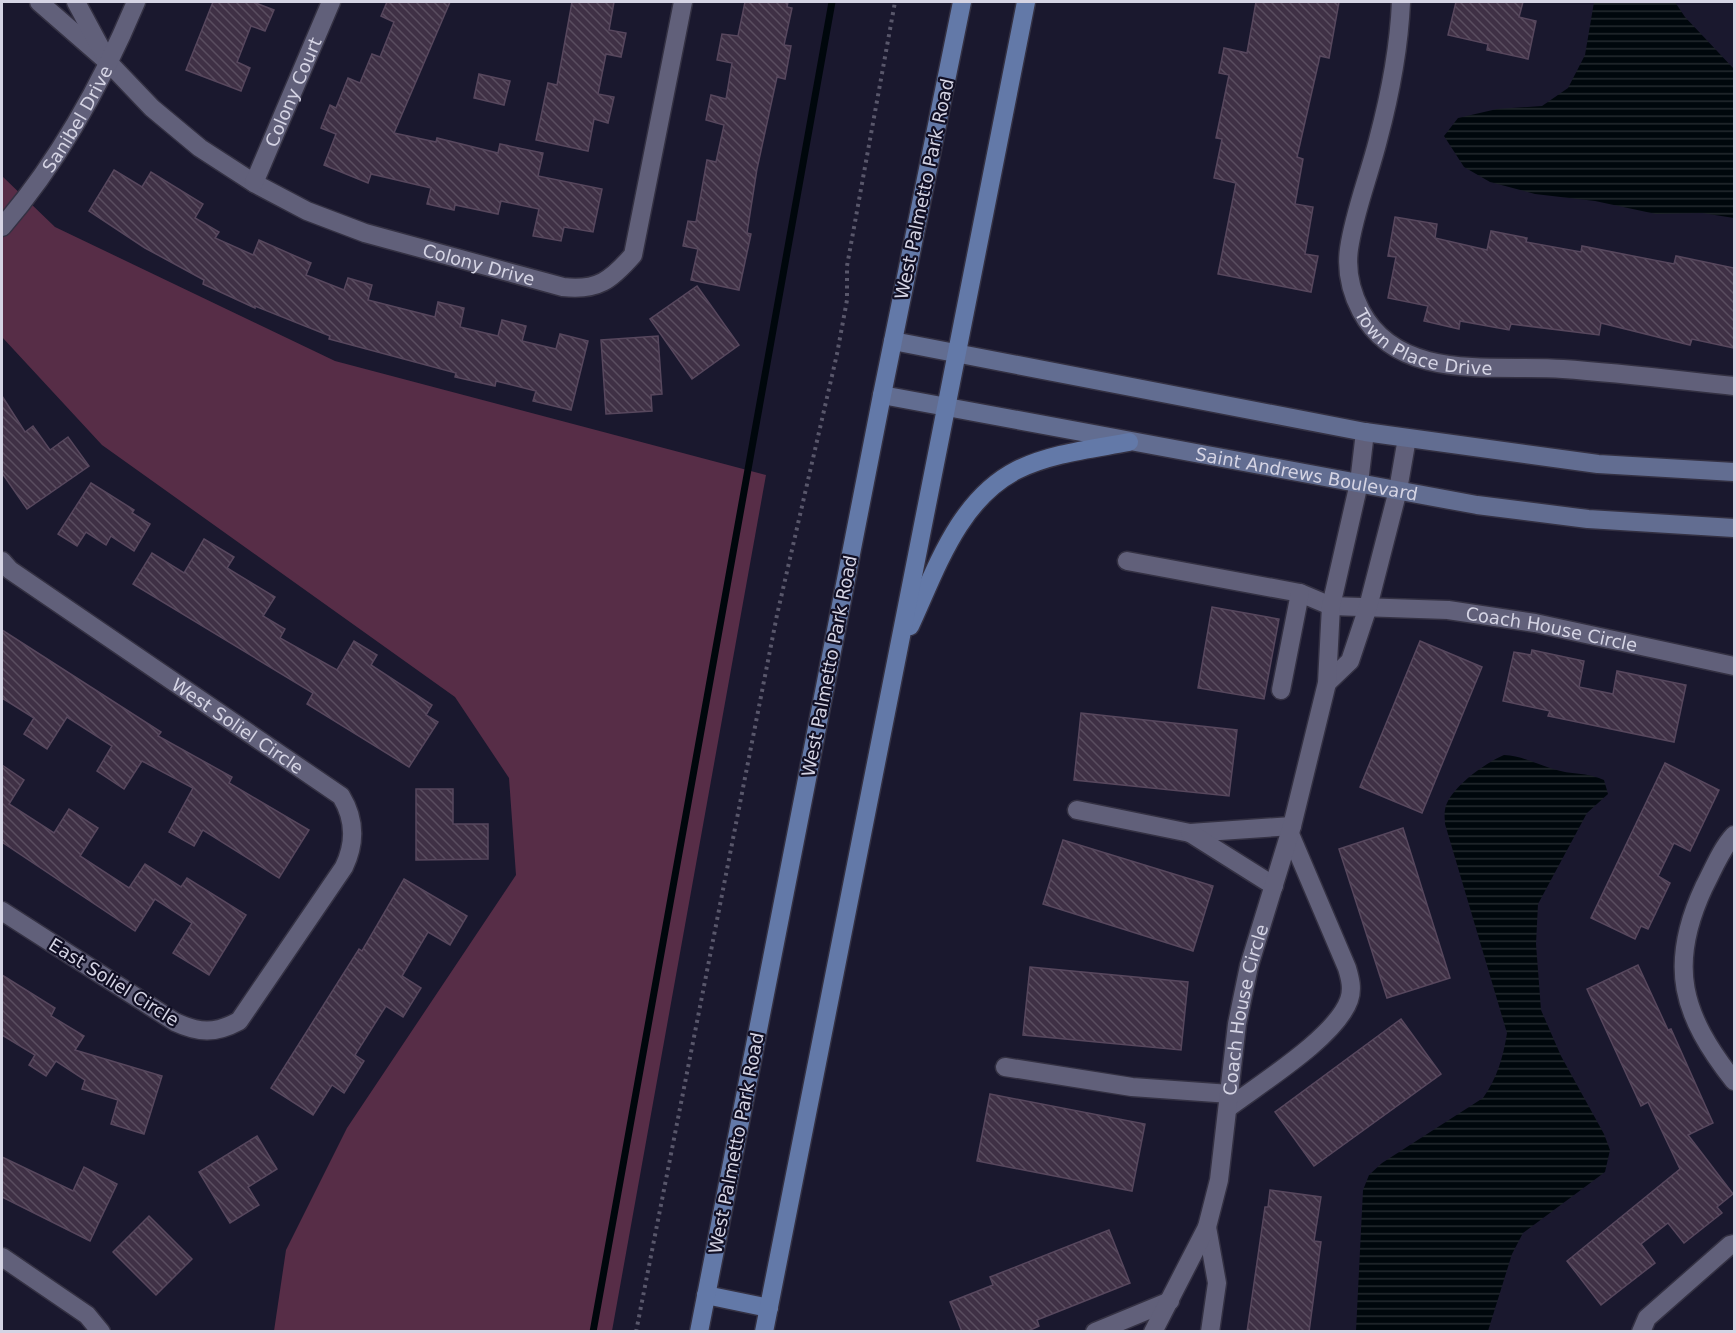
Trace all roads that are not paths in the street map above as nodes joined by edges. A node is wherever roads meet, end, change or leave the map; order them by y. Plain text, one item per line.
1 (39, 2) edge
2 (76, 2) edge
3 (136, 2) edge
4 (331, 2) edge
5 (683, 2) edge
6 (962, 2) edge
7 (1026, 2) edge
8 (1401, 2) edge
9 (109, 63) junction
10 (254, 183) junction
11 (2, 227) edge
12 (892, 341) junction
13 (957, 353) junction
14 (1734, 386) edge
15 (882, 395) junction
16 (946, 407) junction
17 (1365, 432) junction
18 (1407, 438) junction
19 (1129, 442) junction
20 (1734, 472) edge
21 (1359, 483) junction
22 (1398, 490) junction
23 (1734, 528) edge
24 (2, 561) edge
25 (1127, 561) dead end
26 (1300, 593) junction
27 (1331, 606) junction
28 (1368, 607) junction
29 (898, 652) junction
30 (1734, 666) edge
31 (1327, 683) junction
32 (1281, 690) dead end
33 (1077, 810) dead end
34 (1291, 830) junction
35 (1190, 833) junction
36 (1734, 836) edge
37 (1274, 886) junction
38 (2, 911) edge
39 (295, 939) joint
40 (1005, 1067) dead end
41 (1734, 1081) edge
42 (1229, 1101) junction
43 (1207, 1227) junction
44 (1734, 1244) edge
45 (2, 1257) edge
46 (706, 1295) junction
47 (1170, 1300) junction
48 (769, 1308) junction
49 (101, 1332) edge
50 (699, 1332) edge
51 (764, 1332) edge
52 (1095, 1332) edge
53 (1153, 1332) edge
54 (1210, 1332) edge
55 (1641, 1332) edge

1 - 9 street
2 - 9 street
3 - 9 street, Sanibel Drive
4 - 10 street, Colony Court
5 - 10 street, Colony Drive
6 - 12 main road, West Palmetto Park Road
7 - 13 main road
8 - 14 street, Town Place Drive
9 - 10 street, Colony Drive
9 - 11 street, Sanibel Drive
12 - 13 street
12 - 15 main road, West Palmetto Park Road
13 - 16 main road
13 - 17 street
15 - 16 street, Saint Andrews Boulevard
15 - 46 main road, West Palmetto Park Road
16 - 19 street, Saint Andrews Boulevard
16 - 29 main road
17 - 18 street
17 - 21 street, Coach House Circle
18 - 20 street
18 - 22 street
19 - 21 street, Saint Andrews Boulevard
19 - 29 main road
21 - 22 street, Saint Andrews Boulevard
21 - 27 street, Coach House Circle
22 - 23 street, Saint Andrews Boulevard
22 - 28 street
24 - 39 street, West Soliel Circle
25 - 26 street
26 - 27 street
26 - 32 street
27 - 28 street, Coach House Circle
27 - 31 street, Coach House Circle
28 - 30 street, Coach House Circle
28 - 31 street
29 - 48 main road
31 - 34 street, Coach House Circle
33 - 35 street
34 - 35 street
34 - 37 street, Coach House Circle
34 - 42 street
35 - 37 street
36 - 41 street
37 - 42 street, Coach House Circle
38 - 39 street, East Soliel Circle
40 - 42 street
42 - 43 street, Coach House Circle
43 - 47 street, Coach House Circle
43 - 54 street
44 - 55 street
45 - 49 street
46 - 48 main road
46 - 50 main road, West Palmetto Park Road
47 - 52 street
47 - 53 street, Coach House Circle
48 - 51 main road

